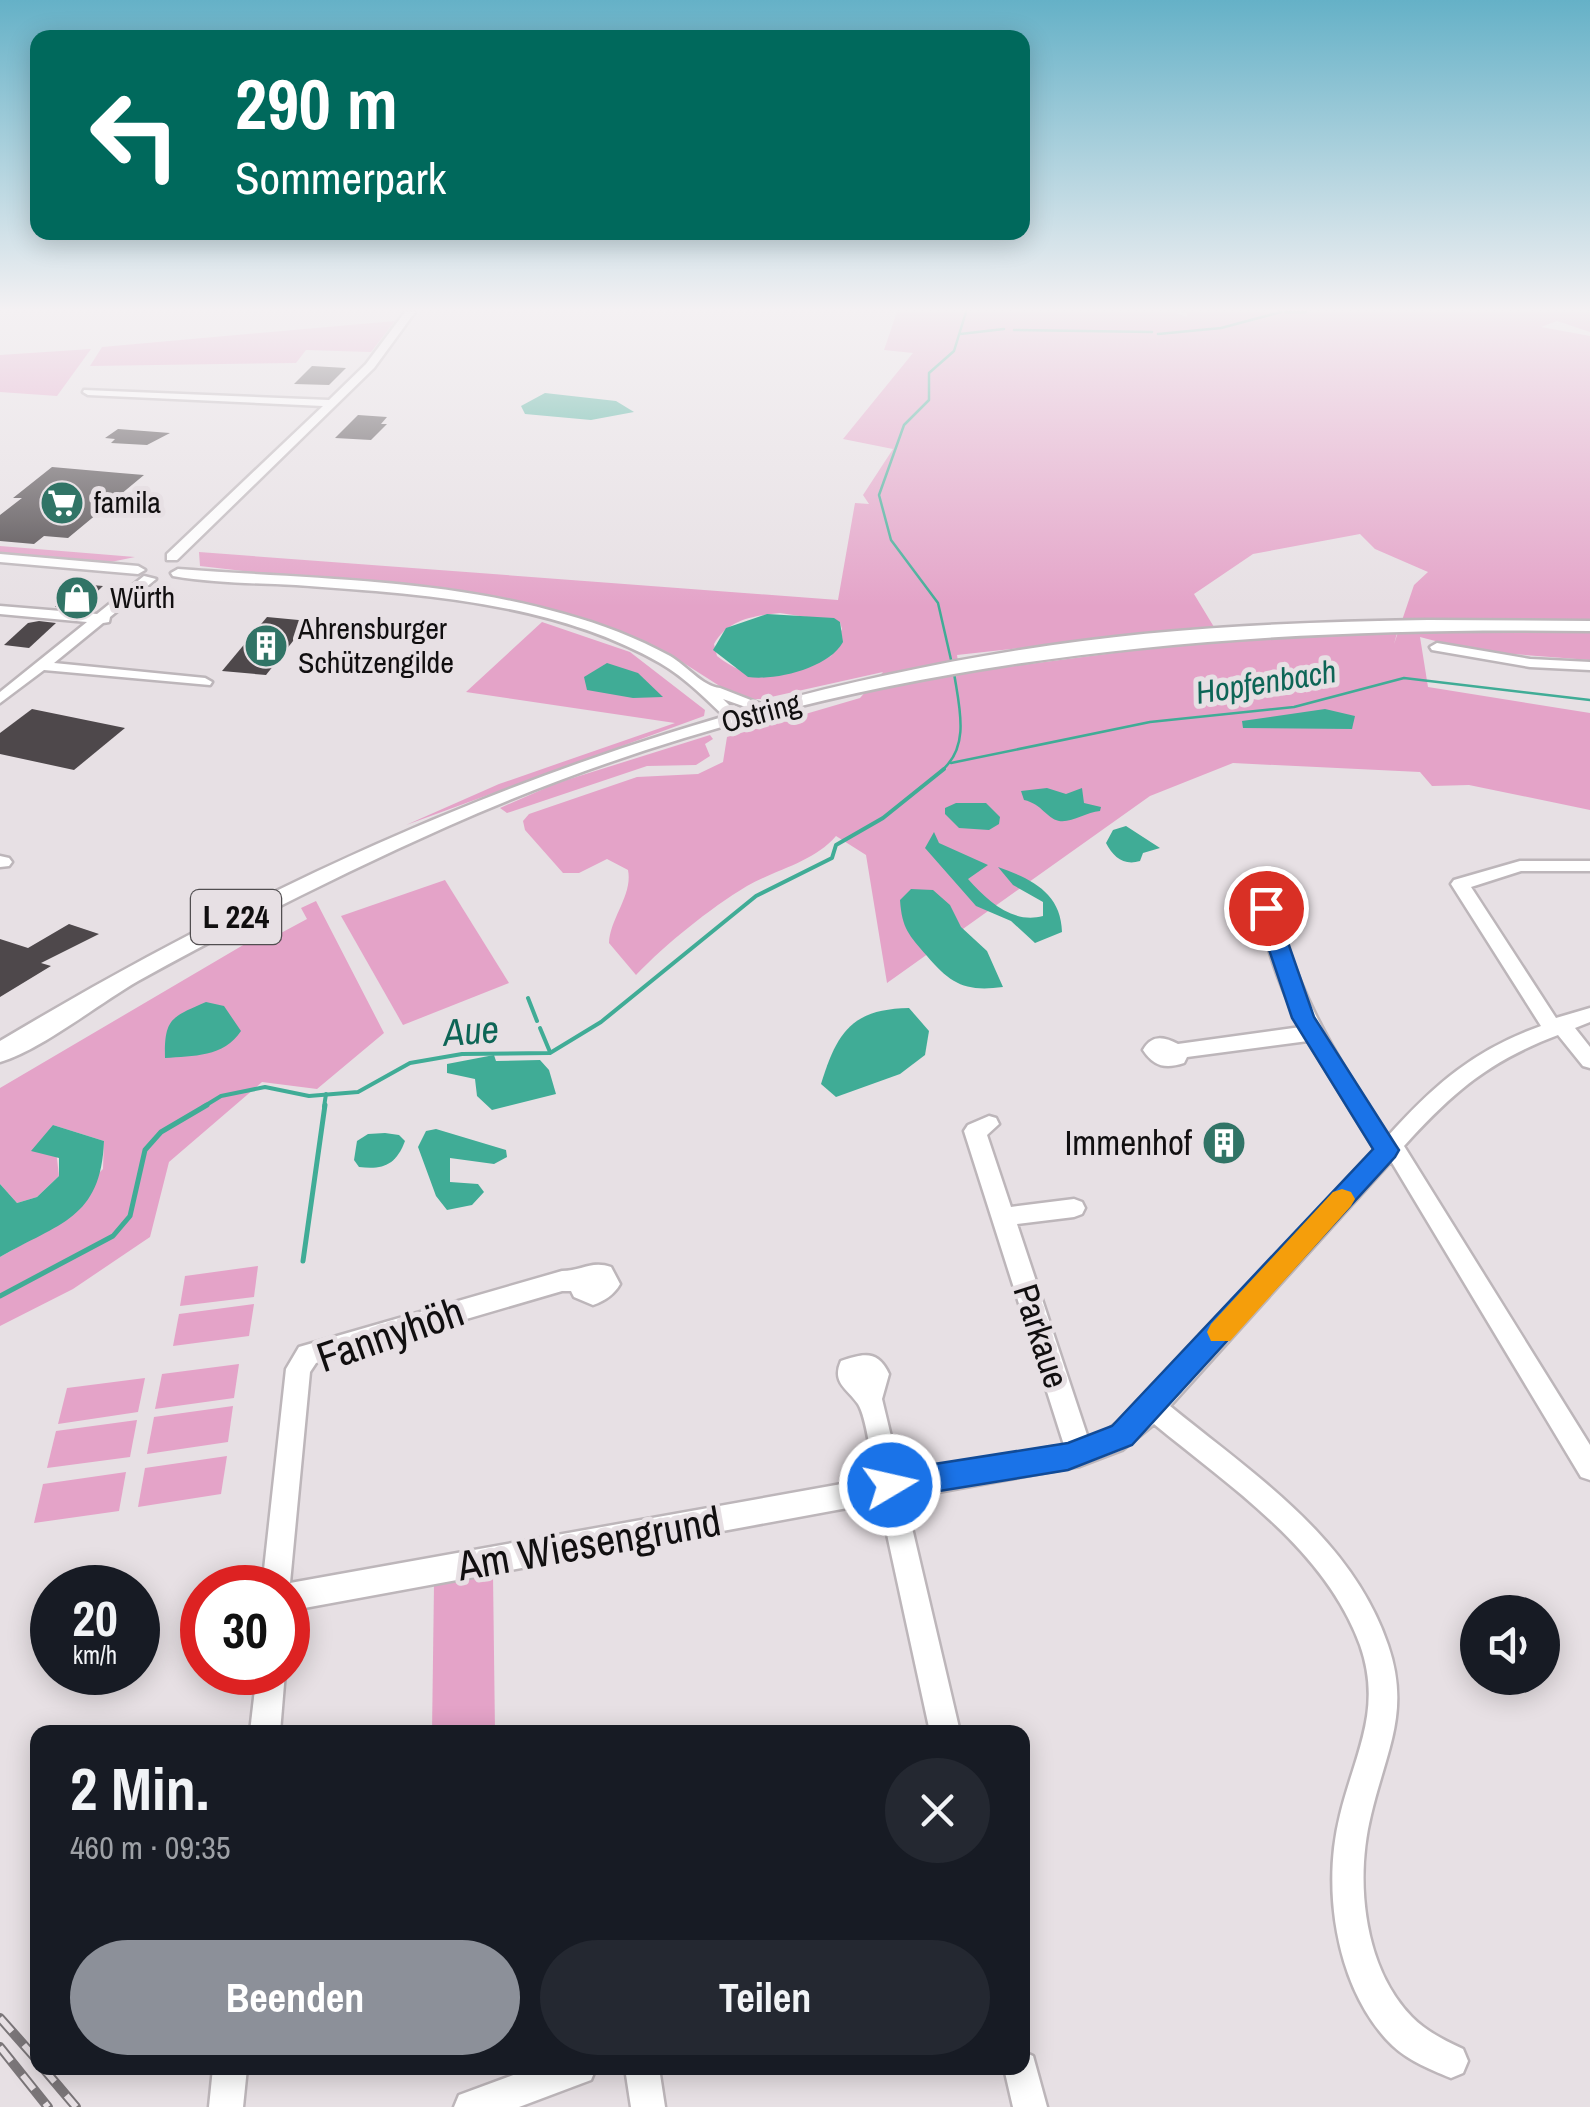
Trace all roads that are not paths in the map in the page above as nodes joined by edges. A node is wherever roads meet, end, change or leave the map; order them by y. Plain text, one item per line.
1 (325, 410) edge
2 (0, 558) edge
3 (152, 565) junction
4 (181, 571) junction
5 (0, 610) edge
6 (104, 619) junction
7 (1590, 626) edge
8 (1436, 648) dead end
9 (43, 666) junction
10 (1590, 666) edge
11 (205, 682) dead end
12 (0, 699) edge
13 (735, 710) junction
14 (1590, 866) edge
15 (1263, 883) dead end
16 (1590, 1014) edge
17 (1556, 1025) junction
18 (1312, 1033) junction
19 (1177, 1050) dead end
20 (0, 1053) edge
21 (1590, 1062) edge
22 (989, 1124) dead end
23 (1389, 1147) junction
24 (1074, 1208) dead end
25 (1003, 1217) junction
26 (582, 1280) dead end
27 (870, 1399) dead end
28 (1153, 1407) junction
29 (1080, 1454) junction
30 (1590, 1468) edge
31 (890, 1485) junction
32 (278, 1565) edge
33 (310, 1593) edge
34 (268, 1695) edge
35 (265, 1725) edge
36 (943, 1725) edge
37 (1451, 2061) dead end
38 (229, 2075) edge
39 (559, 2075) edge
40 (643, 2075) edge
41 (1023, 2075) edge
42 (226, 2107) edge
43 (470, 2107) edge
44 (648, 2107) edge
45 (1030, 2107) edge

1 - 3 street
2 - 3 street
3 - 4 street
3 - 4 street
3 - 6 street
4 - 13 street
5 - 6 street
6 - 9 street
7 - 13 main road, Ostring / L 224
8 - 10 street
9 - 11 street
9 - 12 street
13 - 20 main road, Ostring / L 224
14 - 17 street
15 - 18 street
16 - 17 street, Am Wiesengrund
17 - 21 street
17 - 23 street, Am Wiesengrund
18 - 19 street
18 - 23 street
22 - 25 street, Parkaue
23 - 28 street, Am Wiesengrund
23 - 30 street
24 - 25 street
25 - 29 street, Parkaue
26 - 32 street, Fannyhöh
27 - 31 street
28 - 29 street, Am Wiesengrund
28 - 37 street
29 - 31 street, Am Wiesengrund
31 - 33 street, Am Wiesengrund
31 - 36 street
34 - 35 street
38 - 42 street
39 - 43 street
40 - 44 street
41 - 45 street

